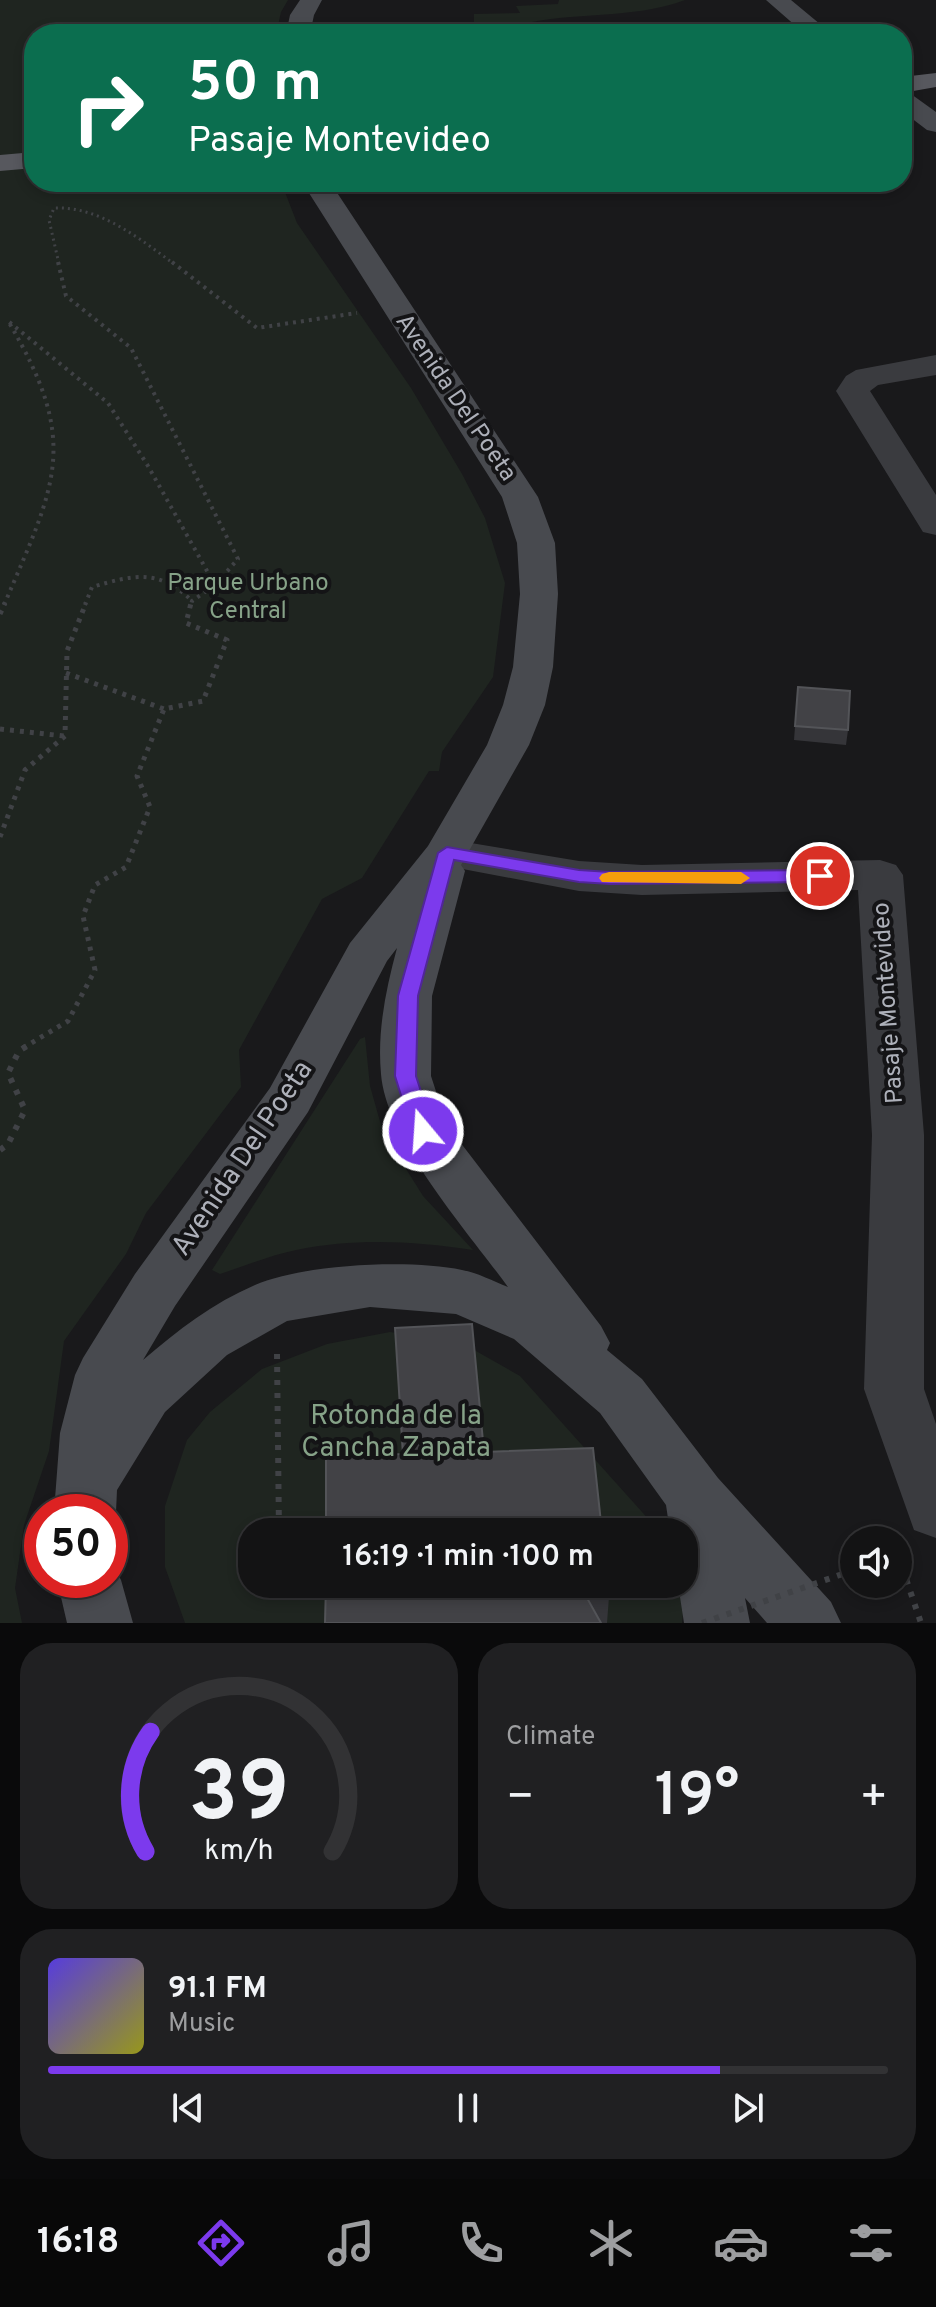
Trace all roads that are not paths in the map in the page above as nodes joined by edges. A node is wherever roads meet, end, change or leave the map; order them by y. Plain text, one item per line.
1 (311, 0) edge
2 (777, 0) edge
3 (300, 24) edge
4 (807, 24) edge
5 (936, 80) edge
6 (912, 84) edge
7 (912, 106) edge
8 (936, 124) edge
9 (24, 161) edge
10 (0, 163) edge
11 (320, 192) edge
12 (936, 365) edge
13 (936, 524) edge
14 (447, 853) junction
15 (621, 1396) junction
16 (86, 1494) edge
17 (89, 1494) edge
18 (696, 1497) junction
19 (936, 1511) edge
20 (94, 1598) edge
21 (100, 1623) edge
22 (717, 1623) edge
23 (808, 1623) edge

1 - 3 main road
2 - 4 main road
5 - 6 main road
7 - 8 main road
9 - 10 main road
11 - 14 main road, Avenida Del Poeta
12 - 13 street
14 - 15 main road, Avenida Del Poeta
14 - 16 main road, Avenida Del Poeta
14 - 19 street, Pasaje Montevideo
15 - 17 main road
15 - 18 main road
18 - 22 main road
18 - 23 main road
20 - 21 main road

